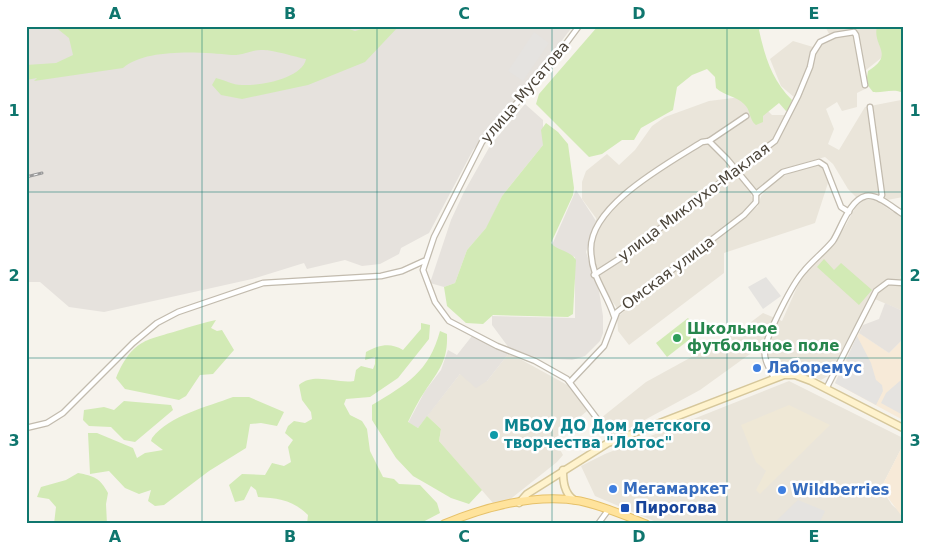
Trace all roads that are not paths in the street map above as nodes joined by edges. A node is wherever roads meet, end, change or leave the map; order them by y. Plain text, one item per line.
1 (579, 26) edge
2 (865, 85) dead end
3 (870, 107) dead end
4 (746, 116) dead end
5 (709, 142) junction
6 (736, 170) junction
7 (756, 194) junction
8 (880, 198) junction
9 (849, 212) junction
10 (903, 214) edge
11 (424, 261) junction
12 (594, 274) junction
13 (903, 283) edge
14 (614, 316) junction
15 (774, 378) junction
16 (570, 382) junction
17 (826, 389) junction
18 (26, 428) edge
19 (903, 428) edge
20 (614, 441) junction
21 (563, 470) junction
22 (574, 500) junction
23 (518, 503) junction
24 (609, 509) junction
25 (444, 524) edge
26 (598, 524) edge
27 (646, 524) edge

1 - 11 street, улица Мусатова
2 - 6 street, улица Миклухо-Маклая
3 - 8 street
4 - 5 street
5 - 6 street
5 - 12 street
6 - 7 street
6 - 12 street, улица Миклухо-Маклая
7 - 9 street
7 - 14 street, Омская улица
8 - 9 street
8 - 10 street
9 - 15 street
11 - 16 street
11 - 18 street
12 - 14 street
13 - 17 street
14 - 16 street, Омская улица
15 - 17 main road
15 - 20 main road
16 - 20 street
17 - 19 main road
20 - 21 main road
21 - 22 main road
21 - 23 main road
22 - 23 main road
22 - 24 main road
23 - 25 main road
24 - 26 street
24 - 27 main road

